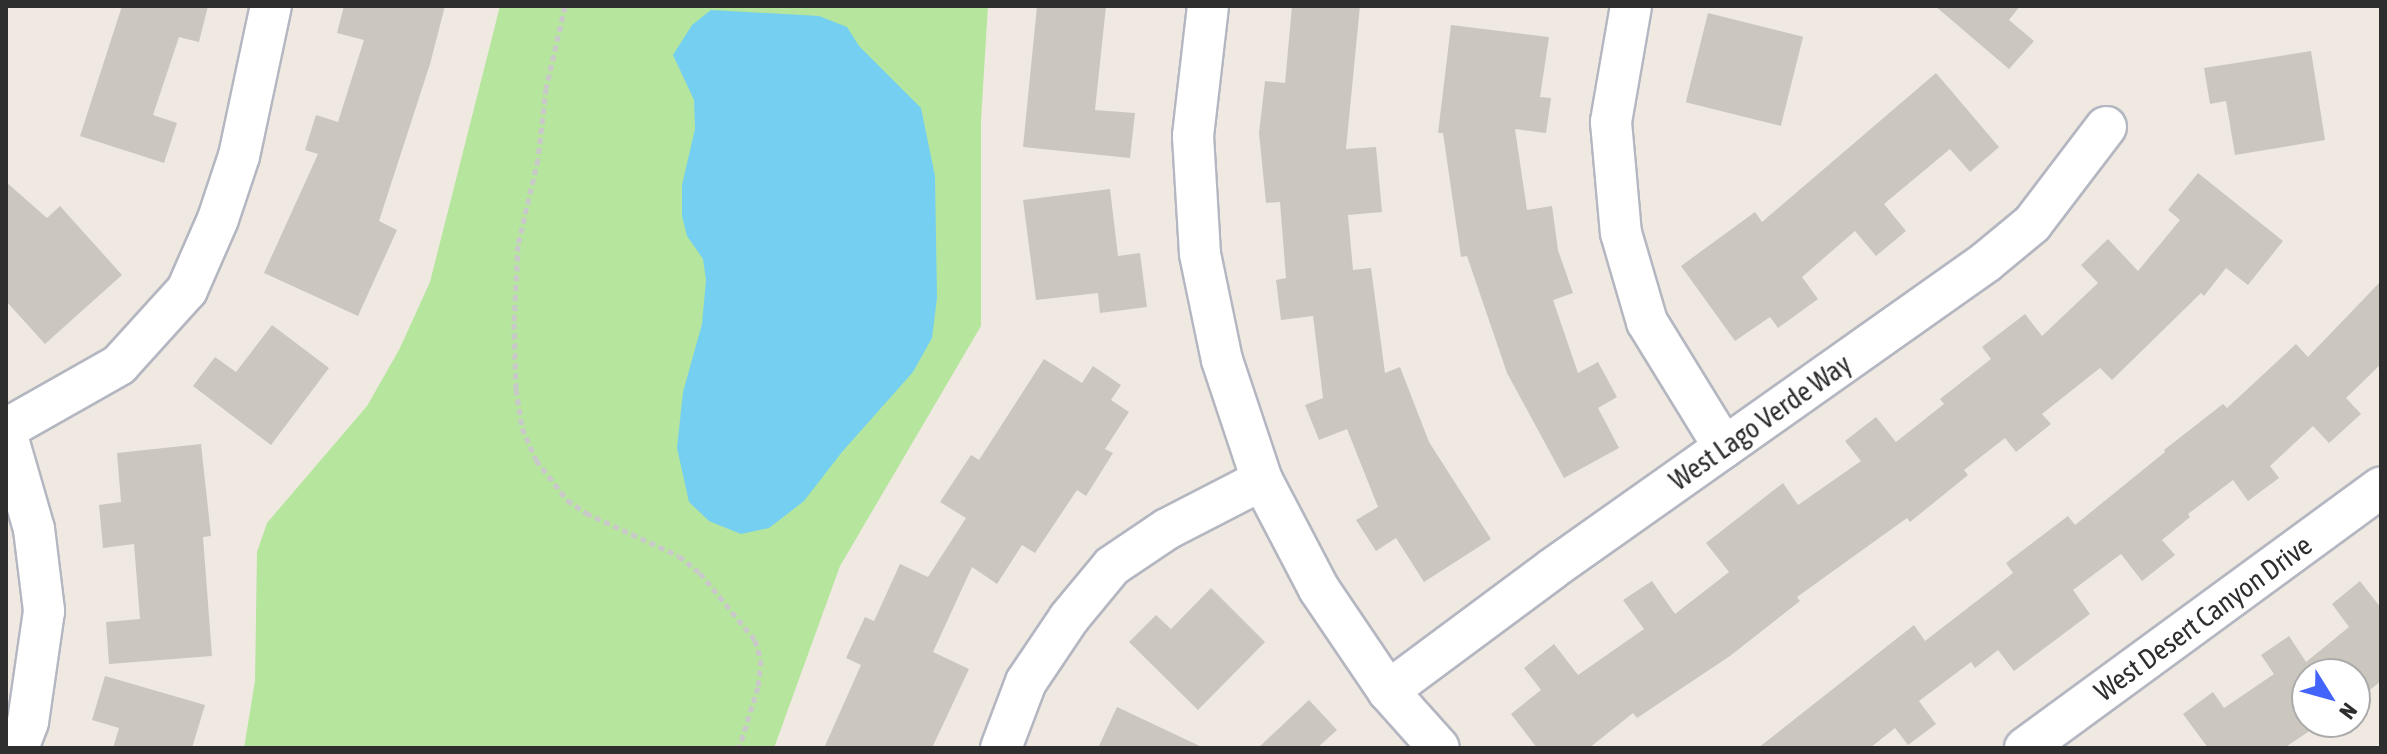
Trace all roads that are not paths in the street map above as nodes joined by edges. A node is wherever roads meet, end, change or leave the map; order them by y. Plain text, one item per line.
1 (271, 6) edge
2 (1208, 6) edge
3 (1631, 6) edge
4 (2106, 127) dead end
5 (6, 430) edge
6 (1724, 447) junction
7 (1262, 480) junction
8 (2381, 487) edge
9 (1388, 691) junction
10 (18, 748) edge
11 (1001, 748) edge
12 (1439, 748) edge
13 (2025, 748) edge

1 - 5 street
2 - 7 street
3 - 6 street
4 - 6 street, West Lago Verde Way
5 - 10 street
6 - 9 street, West Lago Verde Way
7 - 9 street
7 - 11 street
8 - 13 street, West Desert Canyon Drive
9 - 12 street

